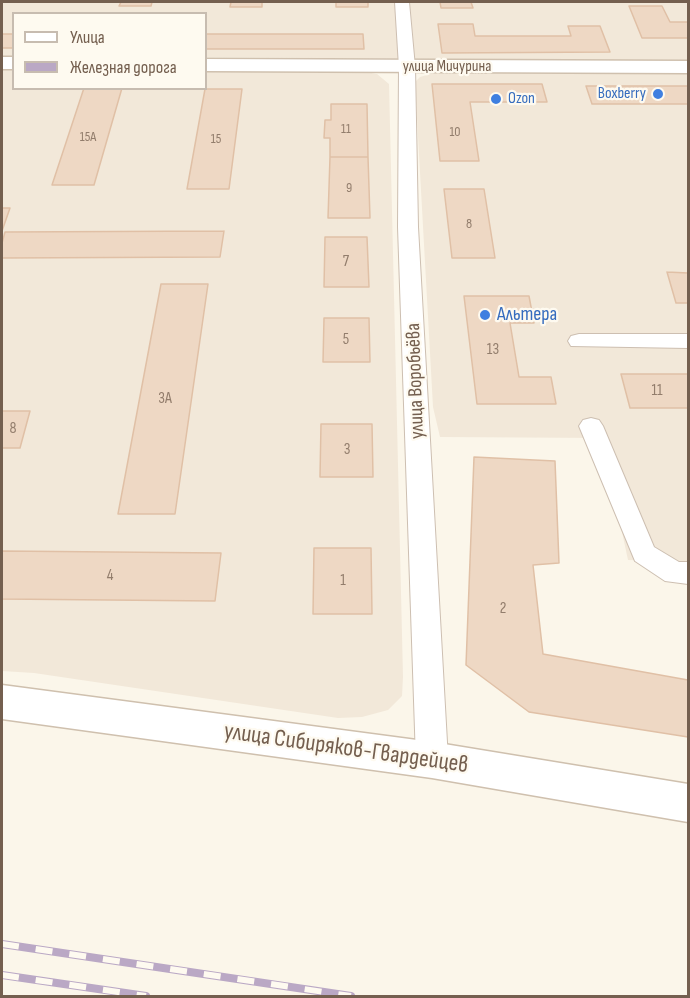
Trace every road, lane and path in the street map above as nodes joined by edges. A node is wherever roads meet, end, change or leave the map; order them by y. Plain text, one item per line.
1 (402, 2) edge
2 (207, 65) edge
3 (407, 67) junction
4 (688, 67) edge
5 (579, 341) dead end
6 (688, 341) edge
7 (591, 426) dead end
8 (688, 573) edge
9 (2, 702) edge
10 (432, 760) junction
11 (688, 803) edge

1 - 3 street, улица Воробьёва
2 - 3 street, улица Мичурина
3 - 4 street, улица Мичурина
3 - 10 street, улица Воробьёва
5 - 6 street
7 - 8 street
9 - 10 street, улица Сибиряков-Гвардейцев
10 - 11 street, улица Сибиряков-Гвардейцев

